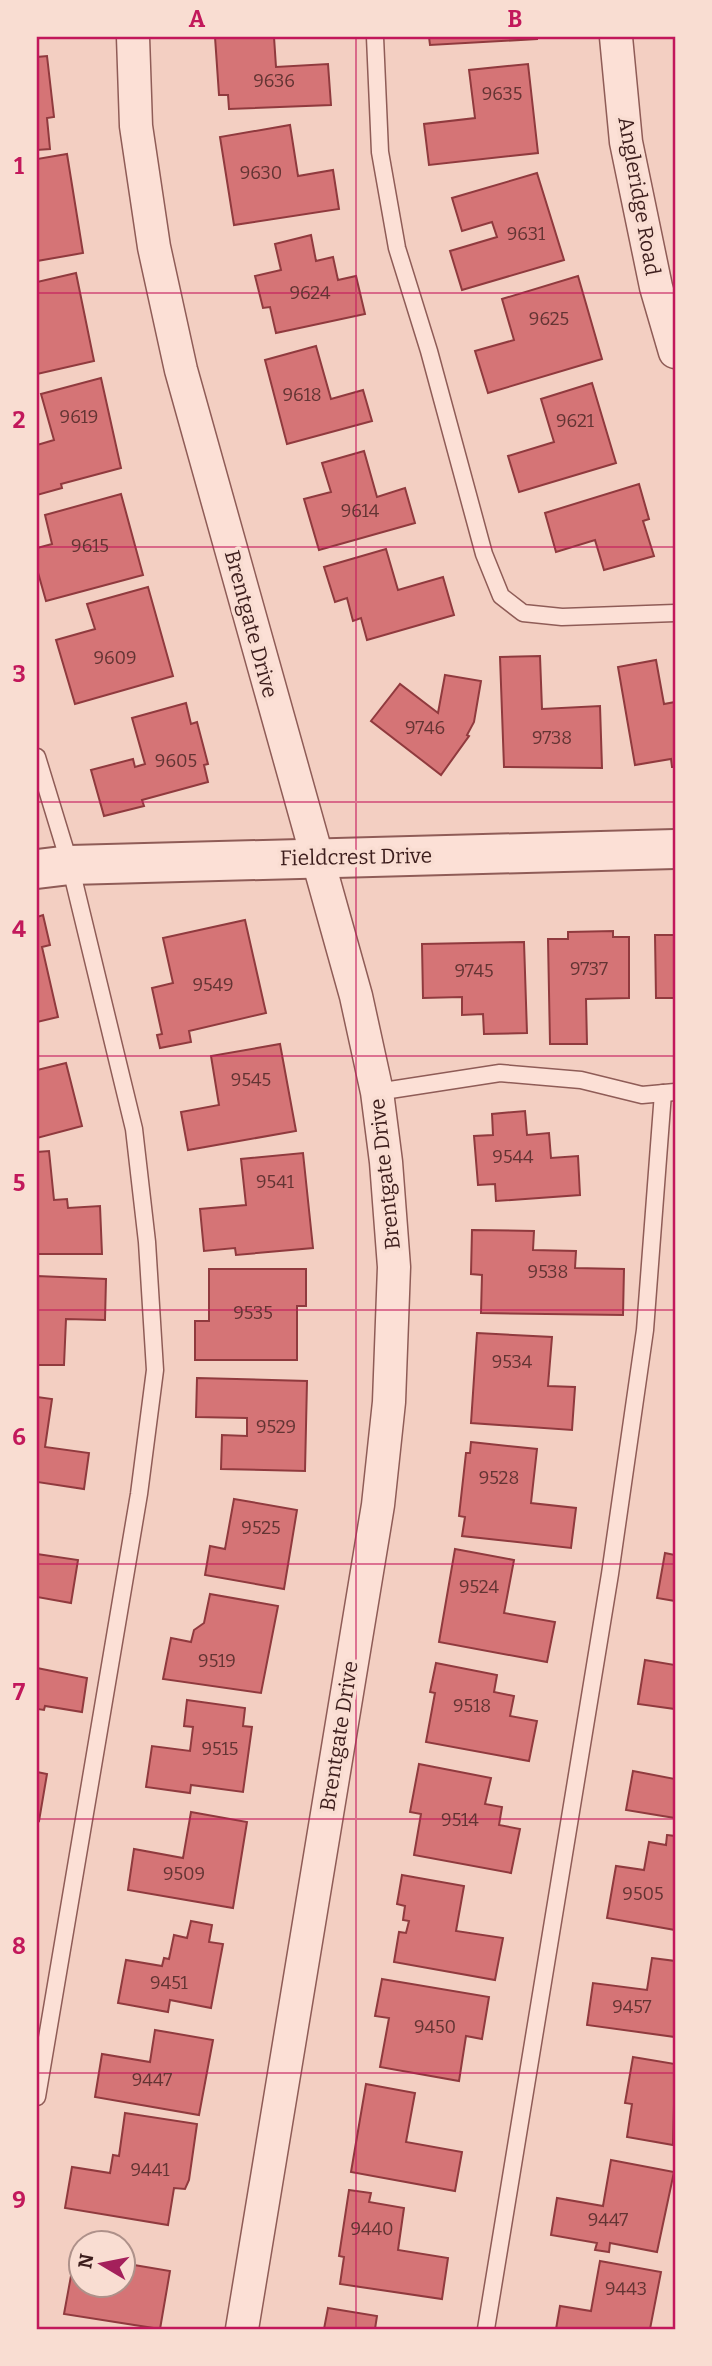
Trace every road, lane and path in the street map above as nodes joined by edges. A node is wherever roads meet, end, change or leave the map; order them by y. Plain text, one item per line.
1 (133, 37) edge
2 (375, 37) edge
3 (616, 37) edge
4 (666, 284) edge
5 (675, 352) edge
6 (675, 613) edge
7 (37, 757) edge
8 (675, 849) edge
9 (316, 858) junction
10 (53, 867) edge
11 (377, 1093) junction
12 (669, 1093) edge
13 (37, 2097) edge
14 (242, 2329) edge
15 (486, 2329) edge

1 - 9 street, Brentgate Drive
2 - 6 lane
3 - 4 street, Angleridge Road
4 - 5 street, Angleridge Road
7 - 10 lane
8 - 9 street, Fieldcrest Drive
9 - 10 street, Fieldcrest Drive
9 - 11 street, Brentgate Drive
10 - 13 lane
11 - 12 lane
11 - 14 street, Brentgate Drive
12 - 15 lane

